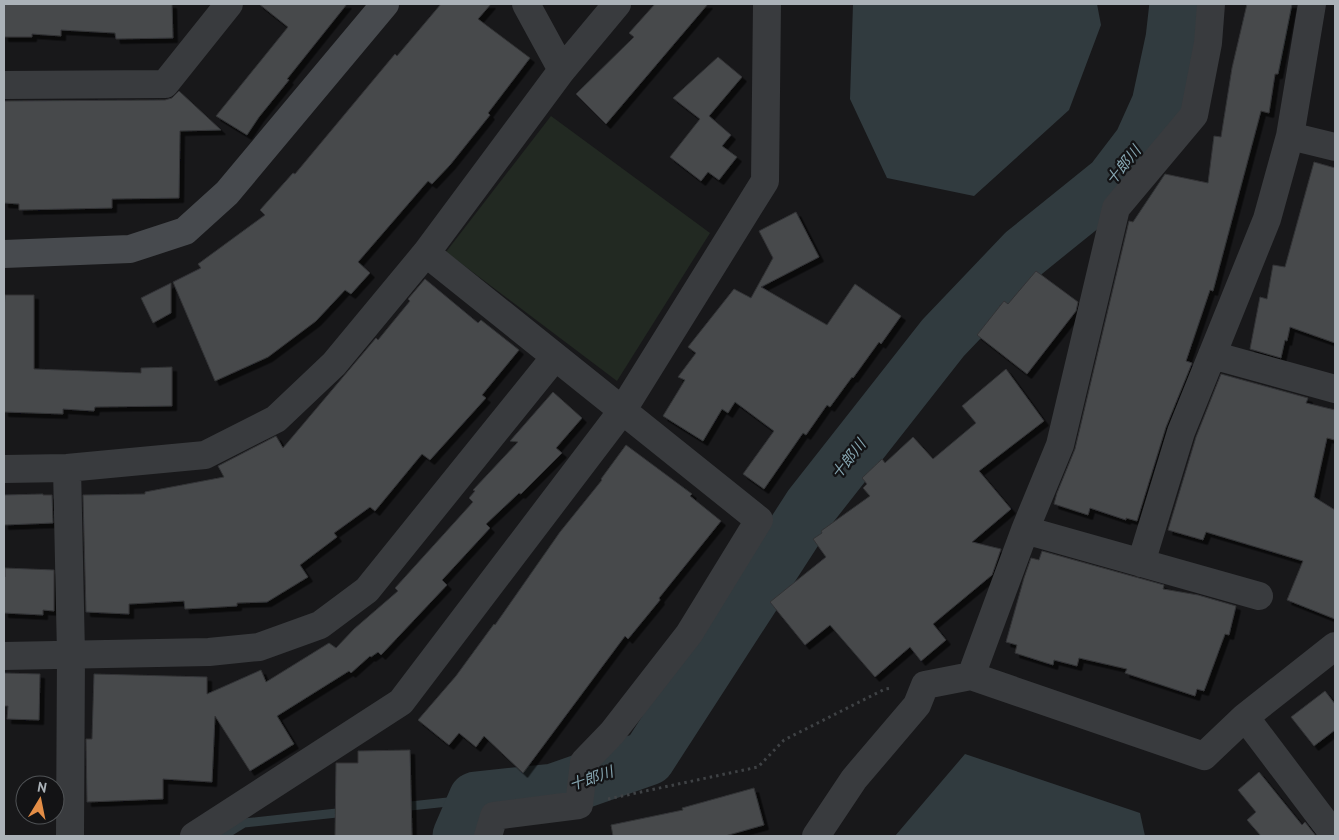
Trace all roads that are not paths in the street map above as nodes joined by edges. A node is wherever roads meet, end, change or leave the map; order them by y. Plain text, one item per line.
1 (229, 4) edge
2 (385, 4) edge
3 (526, 4) edge
4 (617, 4) edge
5 (767, 4) edge
6 (1211, 4) edge
7 (1312, 4) edge
8 (562, 70) junction
9 (4, 85) edge
10 (1290, 136) junction
11 (1335, 148) edge
12 (426, 253) junction
13 (4, 254) edge
14 (1212, 354) junction
15 (555, 357) junction
16 (1335, 388) edge
17 (622, 411) junction
18 (67, 468) junction
19 (4, 469) edge
20 (1025, 530) junction
21 (1141, 562) junction
22 (1259, 596) dead end
23 (1335, 646) edge
24 (71, 654) junction
25 (4, 656) edge
26 (971, 676) junction
27 (1245, 717) junction
28 (70, 836) edge
29 (194, 836) edge
30 (488, 836) edge
31 (816, 836) edge
32 (1335, 836) edge

1 - 9 street
2 - 13 street
3 - 8 street
4 - 8 street
5 - 17 street
6 - 20 street
7 - 10 street
8 - 12 street
10 - 11 street
10 - 14 street
12 - 15 street
12 - 18 street
14 - 16 street
14 - 21 street
15 - 17 street
15 - 24 street
17 - 29 street
17 - 30 street
18 - 19 street
18 - 24 street
20 - 21 street
20 - 26 street
21 - 22 street
23 - 27 street
24 - 25 street
24 - 28 street
26 - 27 street
26 - 31 street
27 - 32 street

